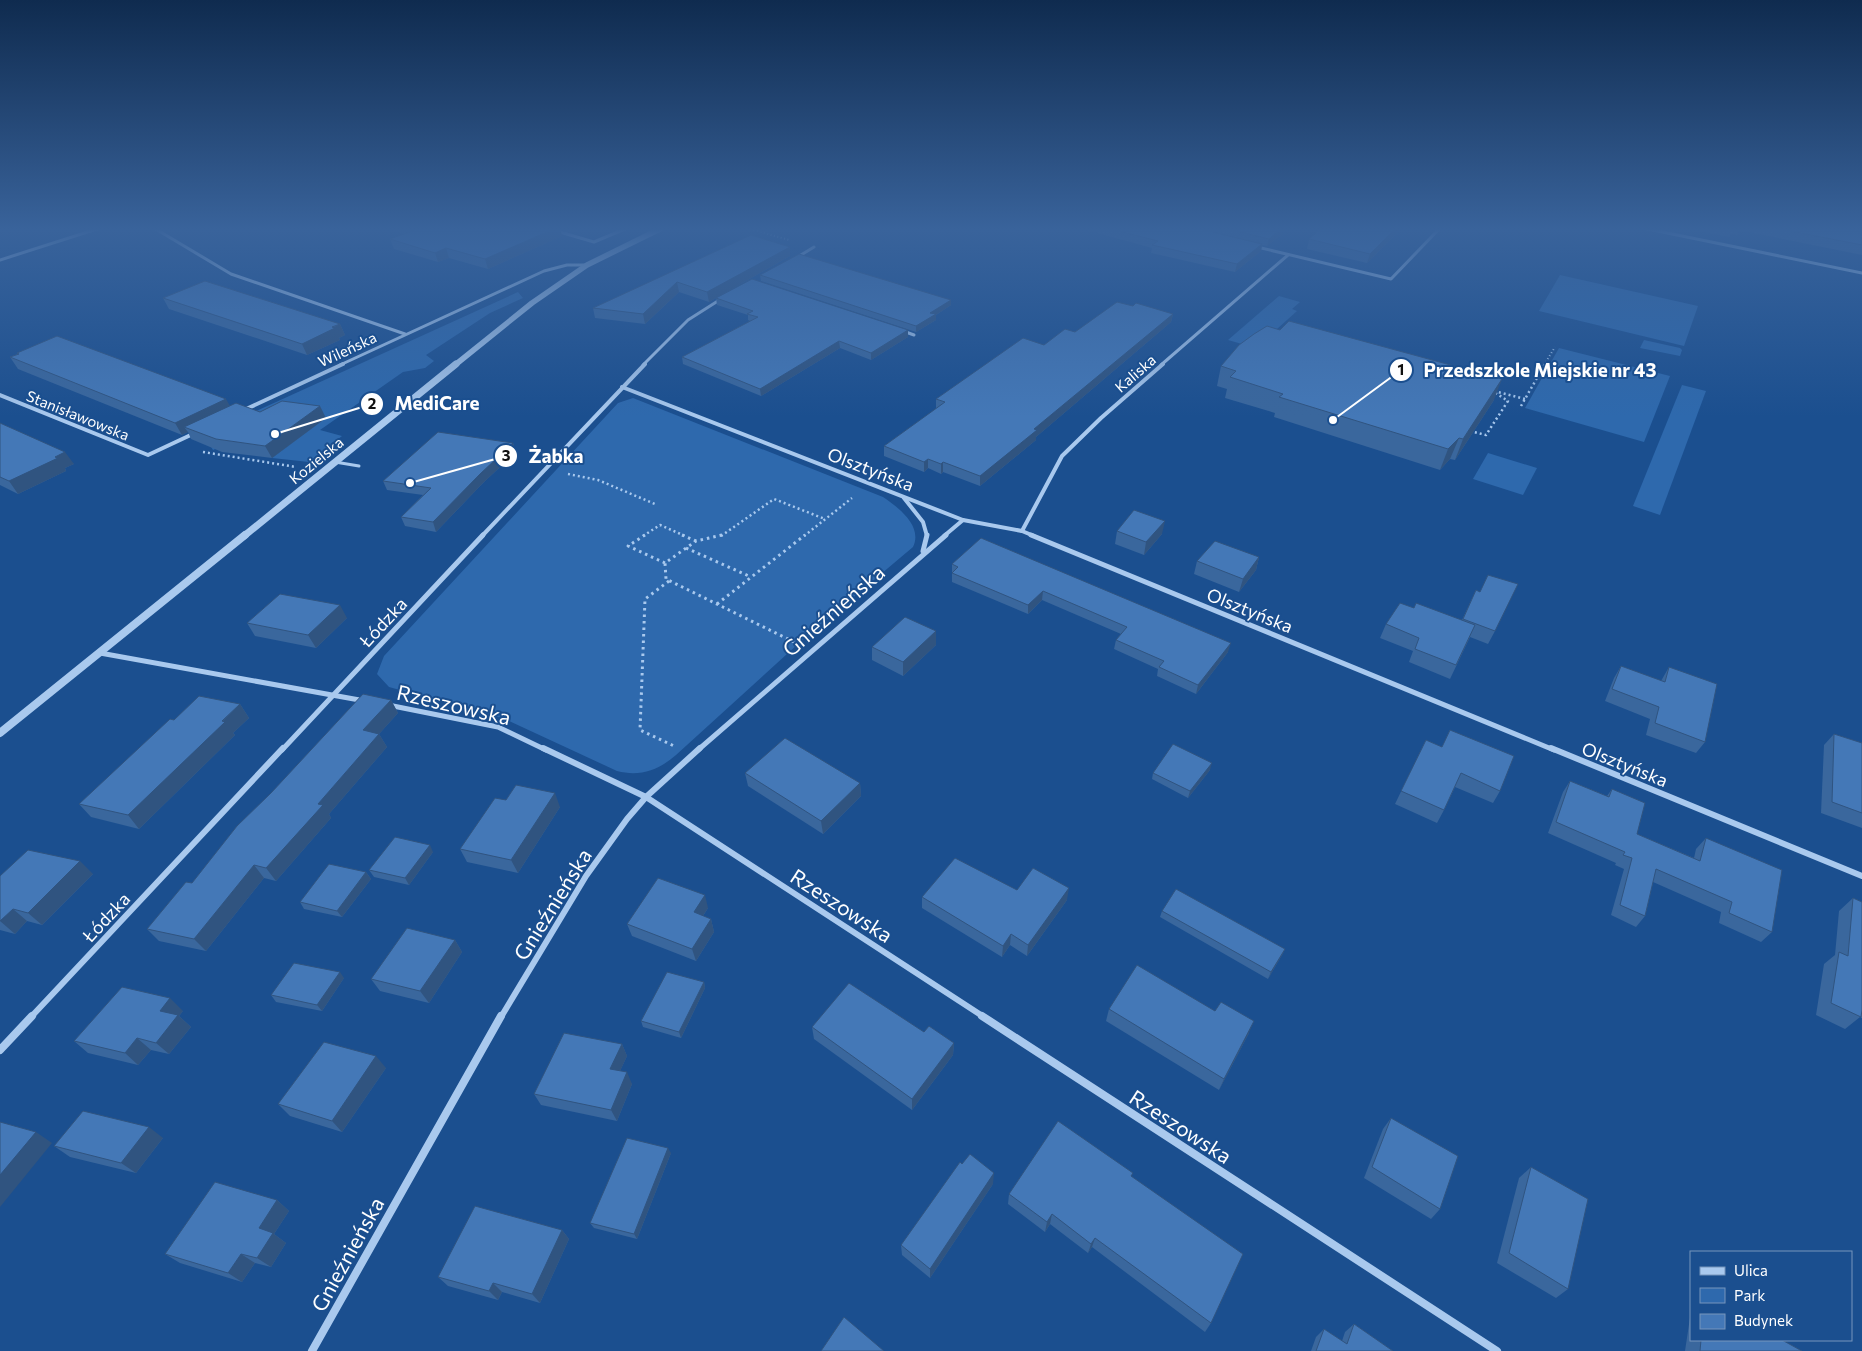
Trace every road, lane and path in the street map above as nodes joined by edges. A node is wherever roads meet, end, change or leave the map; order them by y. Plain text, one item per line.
1 (281, 291) edge
2 (500, 291) edge
3 (549, 291) edge
4 (1247, 291) edge
5 (728, 295) edge
6 (895, 329) edge
7 (406, 334) junction
8 (914, 335) edge
9 (1555, 347) dead end
10 (622, 386) junction
11 (0, 395) edge
12 (1525, 399) junction
13 (1521, 406) dead end
14 (239, 413) edge
15 (203, 429) edge
16 (1467, 430) edge
17 (168, 446) junction
18 (335, 462) junction
19 (359, 466) dead end
20 (544, 470) junction
21 (324, 471) junction
22 (871, 483) junction
23 (902, 496) junction
24 (654, 504) dead end
25 (825, 519) junction
26 (963, 520) junction
27 (1022, 531) junction
28 (696, 541) junction
29 (686, 548) junction
30 (921, 555) junction
31 (664, 563) junction
32 (751, 578) junction
33 (669, 581) junction
34 (717, 604) junction
35 (812, 650) junction
36 (100, 653) junction
37 (334, 695) junction
38 (373, 702) edge
39 (383, 704) edge
40 (0, 733) edge
41 (692, 755) junction
42 (646, 797) junction
43 (1862, 876) edge
44 (0, 1050) edge
45 (312, 1351) edge
46 (1497, 1351) edge

1 - 7 street
2 - 7 street, Wileńska
3 - 18 street, Kozielska
4 - 27 street, Kaliska
5 - 10 street, Łódzka
6 - 8 street
7 - 14 street, Wileńska
9 - 12 path
10 - 20 street, Łódzka
10 - 22 street, Olsztyńska
11 - 17 street, Stanisławowska
12 - 13 path
12 - 16 path
15 - 17 street
17 - 21 path
18 - 19 lane
18 - 21 street, Kozielska
20 - 24 path
20 - 37 street, Łódzka
21 - 36 street, Kozielska
22 - 23 street, Olsztyńska
22 - 25 path
23 - 26 street, Olsztyńska
23 - 30 street
25 - 28 path
25 - 32 path
26 - 27 street, Olsztyńska
26 - 30 street, Gnieźnieńska
27 - 43 street, Olsztyńska
28 - 29 path
28 - 31 path
29 - 31 path
29 - 32 path
30 - 35 street, Gnieźnieńska
31 - 33 path
32 - 34 path
33 - 34 path
33 - 41 path
34 - 35 path
35 - 41 street, Gnieźnieńska
36 - 37 street, Rzeszowska
36 - 40 street, Kozielska
37 - 38 street, Rzeszowska
37 - 44 street, Łódzka
39 - 42 street, Rzeszowska
41 - 42 street, Gnieźnieńska
42 - 45 street, Gnieźnieńska
42 - 46 street, Rzeszowska

